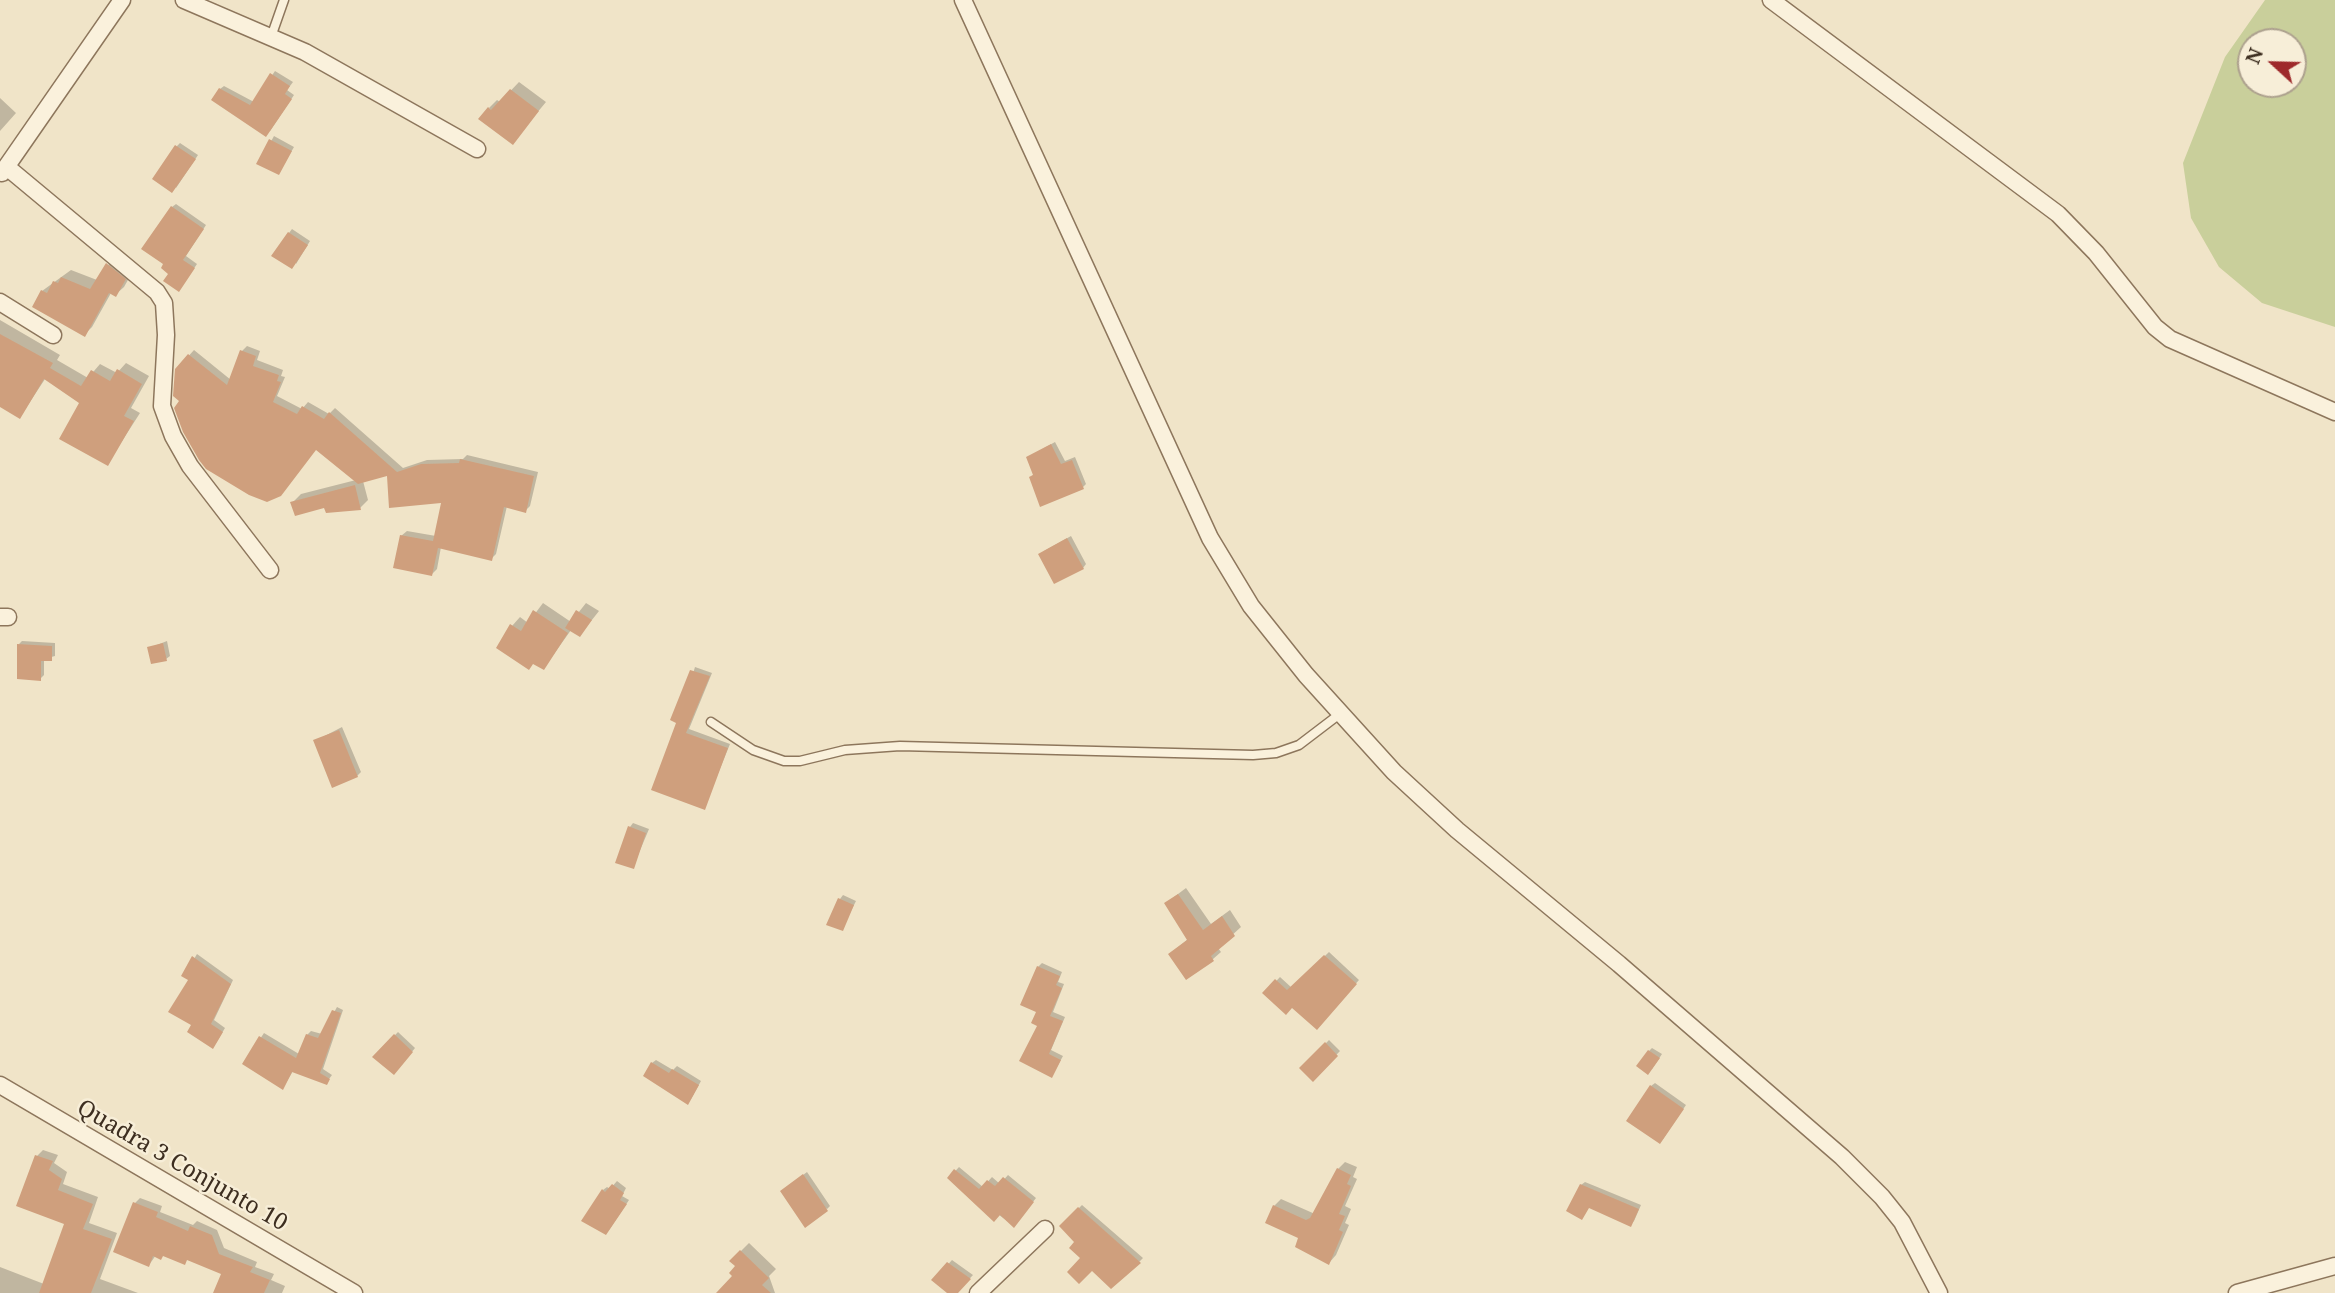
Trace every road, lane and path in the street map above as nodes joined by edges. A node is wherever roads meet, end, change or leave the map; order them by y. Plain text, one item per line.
1 (122, 0) edge
2 (184, 0) edge
3 (285, 0) edge
4 (963, 0) edge
5 (1772, 0) edge
6 (271, 37) junction
7 (477, 149) dead end
8 (4, 171) edge
9 (0, 302) edge
10 (53, 335) dead end
11 (2335, 412) edge
12 (270, 570) dead end
13 (1341, 713) junction
14 (711, 722) dead end
15 (0, 1085) edge
16 (1045, 1229) dead end
17 (2335, 1266) edge
18 (345, 1290) edge
19 (978, 1293) edge
20 (1938, 1293) edge
21 (2236, 1293) edge

1 - 8 street
2 - 6 street
3 - 6 lane
4 - 13 street
5 - 11 street
6 - 7 street
8 - 12 street
9 - 10 street
13 - 14 lane
13 - 20 street
15 - 18 street, Quadra 3 Conjunto 10
16 - 19 street
17 - 21 street

